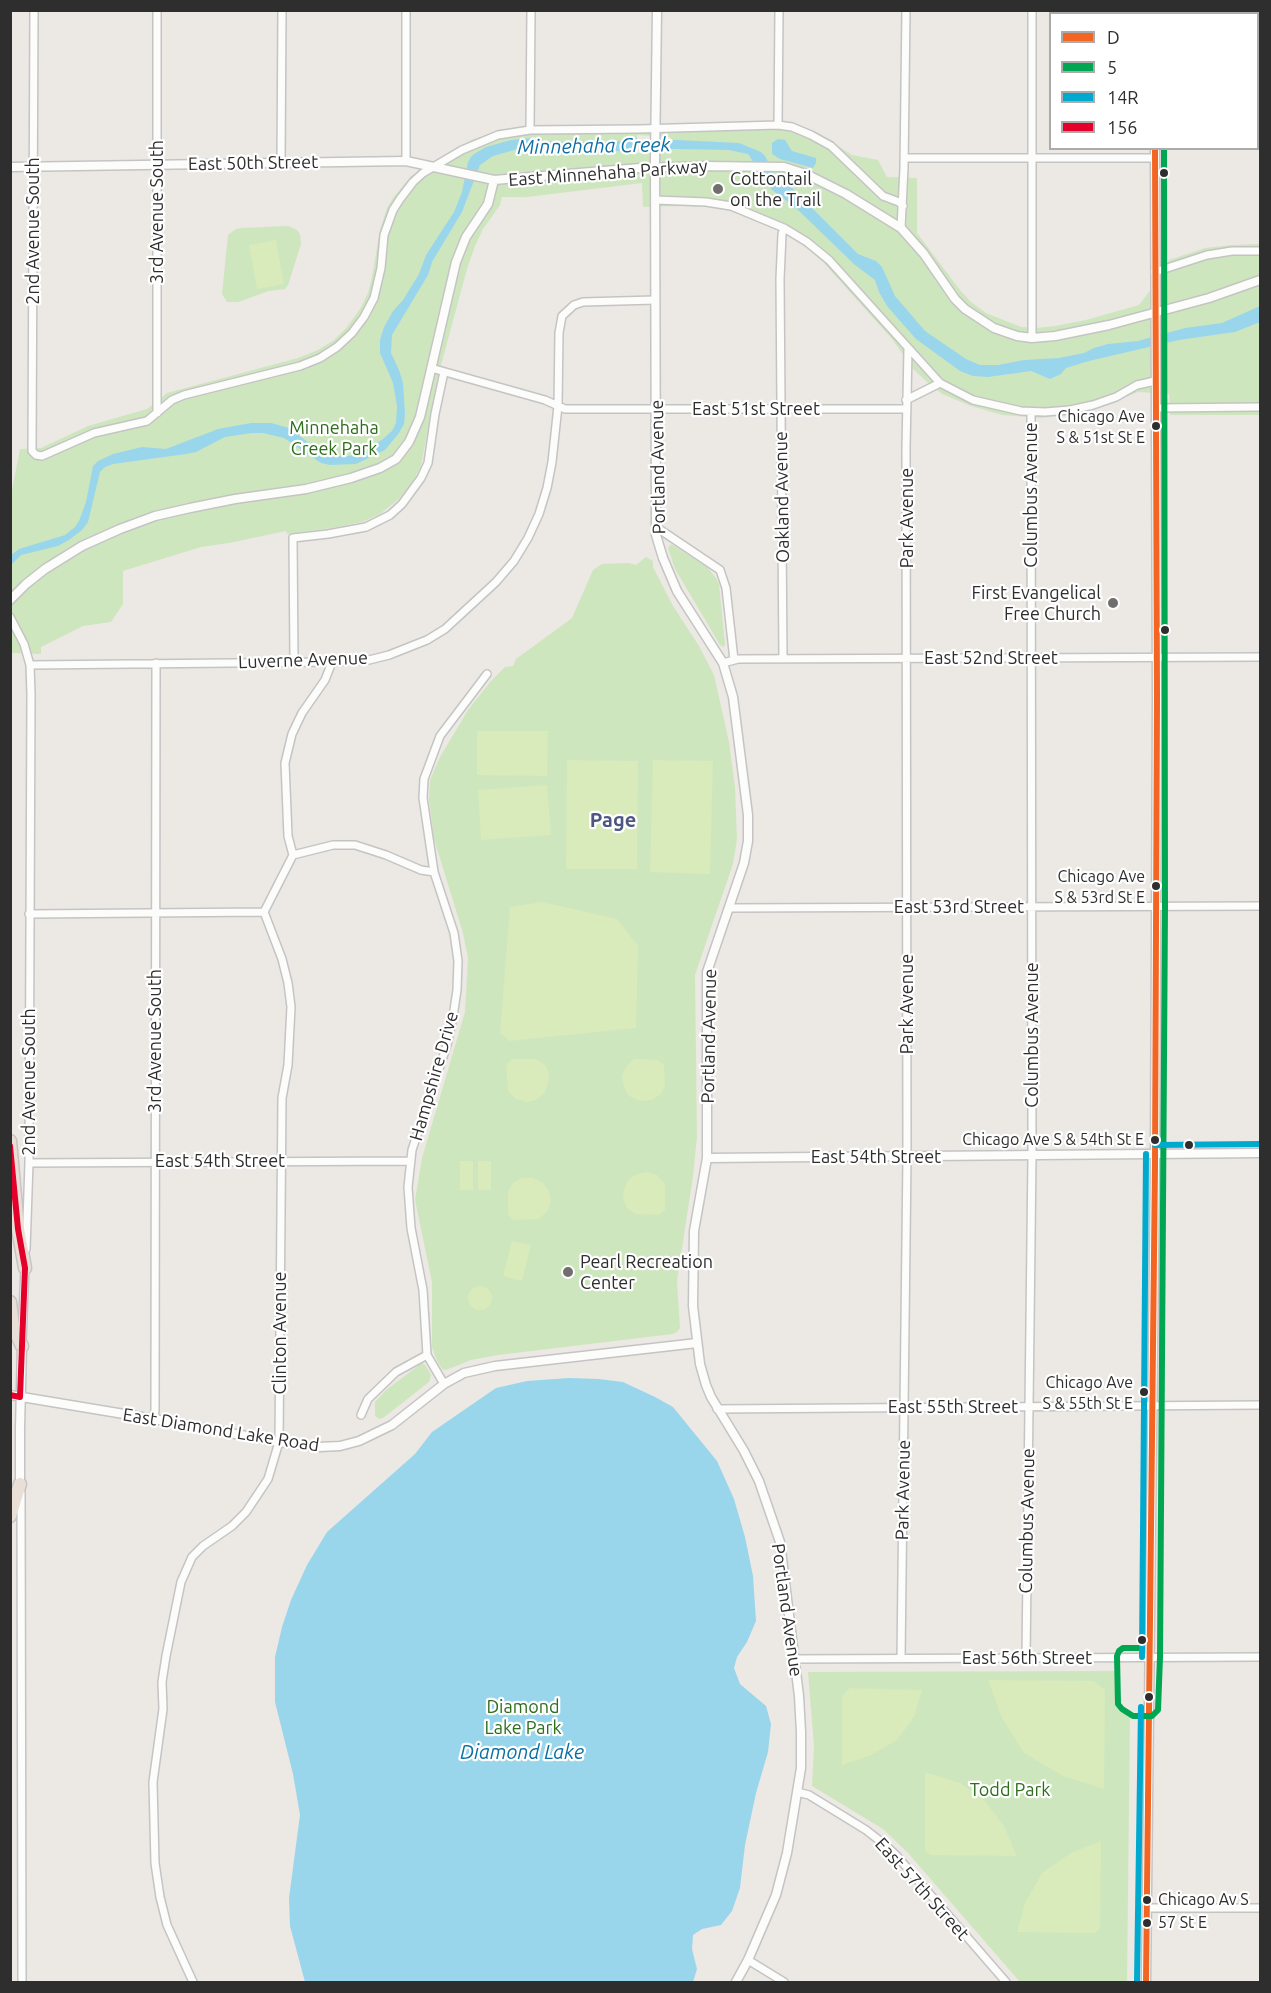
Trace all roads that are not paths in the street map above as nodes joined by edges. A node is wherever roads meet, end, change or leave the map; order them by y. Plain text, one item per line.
1 (34, 10) edge
2 (157, 10) edge
3 (282, 10) edge
4 (406, 10) edge
5 (531, 10) edge
6 (657, 10) edge
7 (779, 10) edge
8 (906, 10) edge
9 (1032, 10) edge
10 (778, 125) junction
11 (530, 130) junction
12 (655, 130) junction
13 (1155, 150) edge
14 (904, 158) junction
15 (1155, 158) junction
16 (1032, 159) junction
17 (406, 161) junction
18 (281, 163) junction
19 (655, 163) junction
20 (157, 164) junction
21 (14, 166) edge
22 (33, 166) junction
23 (432, 167) junction
24 (494, 180) junction
25 (655, 200) junction
26 (903, 206) junction
27 (784, 228) junction
28 (901, 228) junction
29 (1260, 251) edge
30 (1155, 272) junction
31 (1260, 280) edge
32 (655, 300) junction
33 (1155, 312) junction
34 (1032, 338) junction
35 (908, 349) junction
36 (432, 368) junction
37 (444, 372) junction
38 (1155, 381) junction
39 (940, 383) junction
40 (906, 400) junction
41 (558, 406) junction
42 (1260, 407) edge
43 (657, 408) junction
44 (1156, 408) junction
45 (781, 409) junction
46 (907, 409) junction
47 (1031, 412) junction
48 (157, 413) junction
49 (656, 527) junction
50 (10, 600) edge
51 (10, 617) edge
52 (1260, 657) edge
53 (908, 658) junction
54 (1031, 658) junction
55 (1156, 658) junction
56 (783, 659) junction
57 (734, 660) junction
58 (294, 662) junction
59 (332, 662) junction
60 (156, 663) junction
61 (723, 663) junction
62 (30, 666) junction
63 (486, 674) dead end
64 (293, 855) junction
65 (434, 872) junction
66 (1156, 906) junction
67 (1260, 906) edge
68 (1031, 907) junction
69 (730, 908) junction
70 (908, 908) junction
71 (264, 912) junction
72 (155, 913) junction
73 (29, 914) junction
74 (10, 1141) edge
75 (1155, 1154) junction
76 (1260, 1154) edge
77 (1032, 1155) junction
78 (908, 1156) junction
79 (707, 1158) junction
80 (281, 1161) junction
81 (410, 1161) junction
82 (155, 1162) junction
83 (29, 1163) junction
84 (25, 1268) junction
85 (10, 1302) edge
86 (697, 1343) junction
87 (22, 1346) junction
88 (427, 1355) junction
89 (444, 1384) junction
90 (14, 1396) edge
91 (1153, 1405) junction
92 (1260, 1405) edge
93 (1029, 1407) junction
94 (904, 1408) junction
95 (717, 1409) junction
96 (361, 1414) dead end
97 (154, 1419) junction
98 (279, 1442) junction
99 (20, 1484) junction
100 (10, 1516) edge
101 (1150, 1657) junction
102 (1260, 1657) edge
103 (901, 1658) junction
104 (1026, 1658) junction
105 (794, 1659) junction
106 (797, 1792) junction
107 (1147, 1908) junction
108 (1260, 1908) edge
109 (748, 1960) junction
110 (21, 1983) edge
111 (193, 1983) edge
112 (736, 1983) edge
113 (784, 1983) edge
114 (1006, 1983) edge
115 (1146, 1983) edge

1 - 22 street, 2nd Avenue South
2 - 20 street, 3rd Avenue South
3 - 18 street
4 - 17 street
5 - 11 street
6 - 12 street, Portland Avenue
7 - 10 street
8 - 14 street
9 - 16 street
10 - 12 street
10 - 26 street
11 - 12 street
11 - 23 street
12 - 19 street, Portland Avenue
13 - 15 street
14 - 16 street
14 - 26 street
15 - 16 street
15 - 30 street
16 - 34 street
17 - 18 street, East 50th Street
17 - 23 street, East 50th Street
18 - 20 street, East 50th Street
19 - 24 street, East Minnehaha Parkway
19 - 25 street, Portland Avenue
19 - 28 street, East Minnehaha Parkway
20 - 22 street, East 50th Street
20 - 48 street, 3rd Avenue South
21 - 22 street, East 50th Street
22 - 48 street, 2nd Avenue South
23 - 24 street, East 50th Street
23 - 48 street
24 - 36 street, East Minnehaha Parkway
25 - 27 street, East Minnehaha Parkway
25 - 32 street, Portland Avenue
26 - 28 street
27 - 35 street, East Minnehaha Parkway
27 - 45 street, Oakland Avenue
28 - 34 street, East Minnehaha Parkway
29 - 30 street
30 - 33 street
31 - 33 street, East Minnehaha Parkway
32 - 41 street, Luverne Avenue
32 - 43 street, Portland Avenue
33 - 34 street, East Minnehaha Parkway
33 - 38 street
35 - 39 street, East Minnehaha Parkway
35 - 40 street, Park Avenue
36 - 37 street, East 51st Street
36 - 50 street, East Minnehaha Parkway
37 - 41 street, East 51st Street
37 - 58 street
38 - 44 street
38 - 47 street
39 - 40 street
39 - 47 street
40 - 46 street, Park Avenue
41 - 43 street, East 51st Street
41 - 59 street, Luverne Avenue
42 - 44 street
43 - 45 street, East 51st Street
43 - 49 street, Portland Avenue
44 - 55 street
45 - 46 street, East 51st Street
45 - 56 street, Oakland Avenue
46 - 53 street, Park Avenue
47 - 54 street, Columbus Avenue
49 - 57 street
49 - 61 street, Portland Avenue
51 - 62 street, 2nd Avenue South
52 - 55 street, East 52nd Street
53 - 54 street, East 52nd Street
53 - 56 street, East 52nd Street
53 - 70 street, Park Avenue
54 - 55 street, East 52nd Street
54 - 68 street, Columbus Avenue
55 - 66 street
56 - 57 street, East 52nd Street
57 - 61 street, East 52nd Street
58 - 59 street, Luverne Avenue
58 - 60 street, Luverne Avenue
59 - 64 street
60 - 62 street, Luverne Avenue
60 - 72 street, 3rd Avenue South
61 - 69 street, Portland Avenue
62 - 73 street, 2nd Avenue South
63 - 65 street, Hampshire Drive
64 - 65 street
64 - 71 street
65 - 81 street, Hampshire Drive
66 - 67 street, East 53rd Street
66 - 68 street, East 53rd Street
66 - 75 street
68 - 70 street, East 53rd Street
68 - 77 street, Columbus Avenue
69 - 70 street, East 53rd Street
69 - 79 street, Portland Avenue
70 - 78 street, Park Avenue
71 - 72 street
71 - 80 street, Clinton Avenue
72 - 73 street
72 - 82 street, 3rd Avenue South
73 - 83 street, 2nd Avenue South
74 - 84 highway
75 - 76 street, East 54th Street
75 - 77 street, East 54th Street
75 - 91 street
77 - 78 street, East 54th Street
77 - 93 street, Columbus Avenue
78 - 79 street, East 54th Street
78 - 94 street, Park Avenue
79 - 86 street, Portland Avenue
80 - 81 street, East 54th Street
80 - 82 street, East 54th Street
80 - 98 street, Clinton Avenue
81 - 88 street, Hampshire Drive
82 - 83 street, East 54th Street
82 - 97 street, 3rd Avenue South
83 - 84 street, 2nd Avenue South
84 - 87 street, 2nd Avenue South
85 - 87 highway
86 - 89 street, East Diamond Lake Road
86 - 95 street, Portland Avenue
87 - 90 street, 2nd Avenue South
88 - 89 street, Hampshire Drive
88 - 96 street
89 - 98 street, East Diamond Lake Road
90 - 97 street, East Diamond Lake Road
90 - 99 street, 2nd Avenue South
91 - 92 street, East 55th Street
91 - 93 street, East 55th Street
91 - 101 street
93 - 94 street, East 55th Street
93 - 104 street, Columbus Avenue
94 - 95 street, East 55th Street
94 - 103 street, Park Avenue
95 - 105 street, Portland Avenue
97 - 98 street, East Diamond Lake Road
98 - 111 street, Clinton Avenue
99 - 100 highway
99 - 110 street, 2nd Avenue South
101 - 102 street, East 56th Street
101 - 104 street, East 56th Street
101 - 107 street
103 - 104 street, East 56th Street
103 - 105 street, East 56th Street
105 - 106 street, Portland Avenue
106 - 109 street, Portland Avenue
106 - 114 street, East 57th Street
107 - 108 street
107 - 115 street
109 - 112 street, Portland Avenue
109 - 113 street

